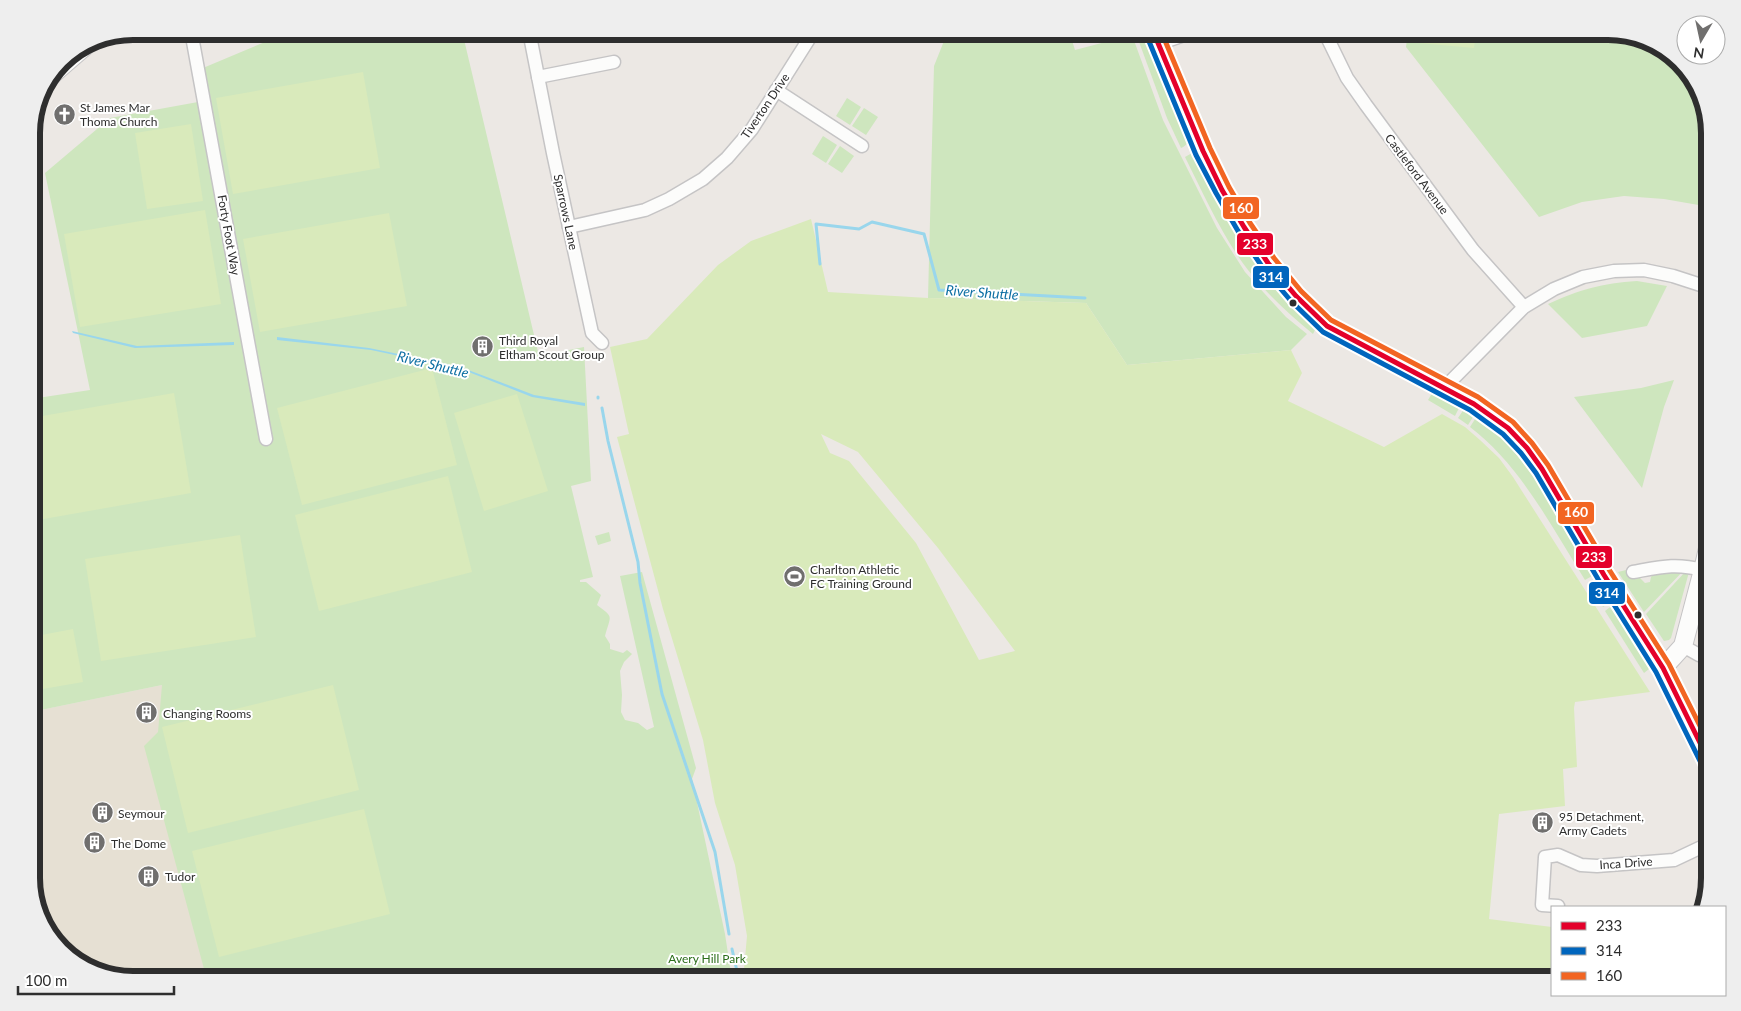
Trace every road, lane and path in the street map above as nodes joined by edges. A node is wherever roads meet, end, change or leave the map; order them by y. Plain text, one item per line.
1 (194, 40) edge
2 (531, 40) edge
3 (808, 40) edge
4 (1157, 40) edge
5 (1328, 40) edge
6 (614, 62) dead end
7 (538, 77) junction
8 (776, 90) junction
9 (862, 146) dead end
10 (569, 227) junction
11 (1701, 285) edge
12 (1524, 307) junction
13 (602, 343) dead end
14 (1445, 387) junction
15 (266, 439) dead end
16 (1701, 569) edge
17 (1633, 572) dead end
18 (1701, 581) edge
19 (1683, 646) junction
20 (1701, 655) edge
21 (1664, 668) junction
22 (1701, 745) edge
23 (1701, 847) edge
24 (1558, 906) dead end

1 - 15 street, Forty Foot Way
2 - 7 street, Sparrows Lane
3 - 8 street, Tiverton Drive
4 - 14 main road
5 - 12 street, Castleford Avenue
6 - 7 street
7 - 10 street, Sparrows Lane
8 - 9 street
8 - 10 street, Tiverton Drive
10 - 13 street, Sparrows Lane
11 - 12 street
12 - 14 street
14 - 21 main road
16 - 17 street
18 - 19 main road
19 - 20 street
19 - 21 main road
21 - 22 main road
23 - 24 street, Inca Drive

